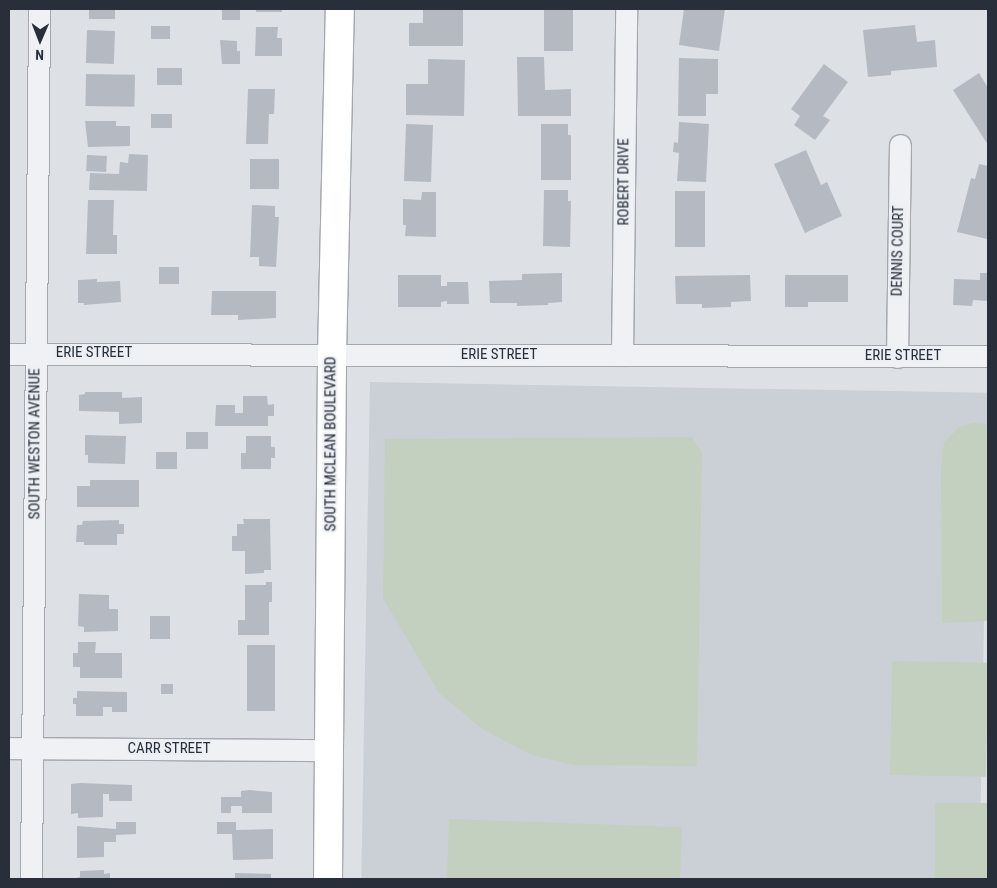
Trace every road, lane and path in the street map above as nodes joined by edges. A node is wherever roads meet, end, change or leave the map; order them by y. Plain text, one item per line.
1 (39, 9) edge
2 (340, 9) edge
3 (626, 9) edge
4 (900, 145) dead end
5 (35, 353) junction
6 (9, 354) edge
7 (332, 355) junction
8 (622, 355) junction
9 (988, 356) edge
10 (897, 357) junction
11 (9, 748) edge
12 (32, 748) junction
13 (329, 750) junction
14 (31, 879) edge
15 (328, 879) edge

1 - 5 street, SOUTH WESTON AVENUE
2 - 7 main road, SOUTH MCLEAN BOULEVARD
3 - 8 street, ROBERT DRIVE
4 - 10 street, DENNIS COURT
5 - 6 street, ERIE STREET
5 - 7 street, ERIE STREET
5 - 12 street, SOUTH WESTON AVENUE
7 - 8 street, ERIE STREET
7 - 13 main road, SOUTH MCLEAN BOULEVARD
8 - 10 street, ERIE STREET
9 - 10 street, ERIE STREET
11 - 12 street, CARR STREET
12 - 13 street, CARR STREET
12 - 14 street, SOUTH WESTON AVENUE
13 - 15 main road, SOUTH MCLEAN BOULEVARD

